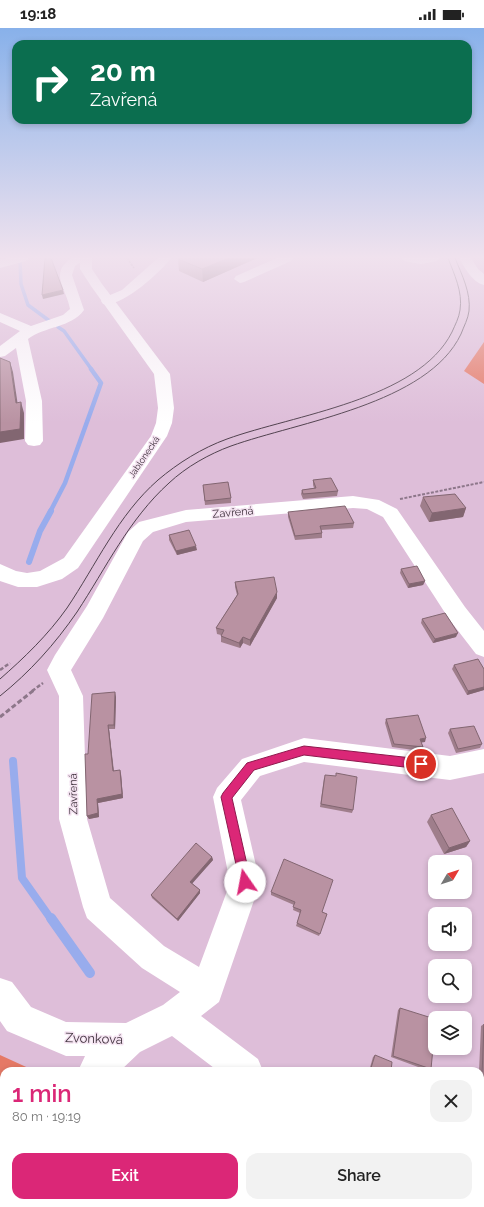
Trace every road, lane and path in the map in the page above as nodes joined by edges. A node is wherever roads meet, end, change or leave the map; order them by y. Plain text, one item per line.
1 (74, 313) edge
2 (117, 313) edge
3 (0, 317) edge
4 (26, 334) junction
5 (0, 353) edge
6 (34, 441) dead end
7 (484, 482) edge
8 (376, 504) junction
9 (0, 571) edge
10 (484, 648) edge
11 (10, 663) dead end
12 (0, 670) edge
13 (59, 670) junction
14 (0, 717) edge
15 (484, 761) edge
16 (207, 990) junction
17 (0, 994) edge
18 (175, 1017) junction
19 (128, 1040) junction
20 (99, 1067) edge
21 (241, 1067) edge

1 - 4 street
2 - 9 street, Jablonecká
3 - 4 street
4 - 5 street
4 - 6 street
7 - 8 path
8 - 10 street
8 - 13 street, Zavřená
11 - 12 path
13 - 14 path
13 - 16 street, Zavřená
15 - 16 street
16 - 18 street, Zvonková
17 - 19 street, Zvonková
18 - 19 street, Zvonková
18 - 21 street
19 - 20 street

